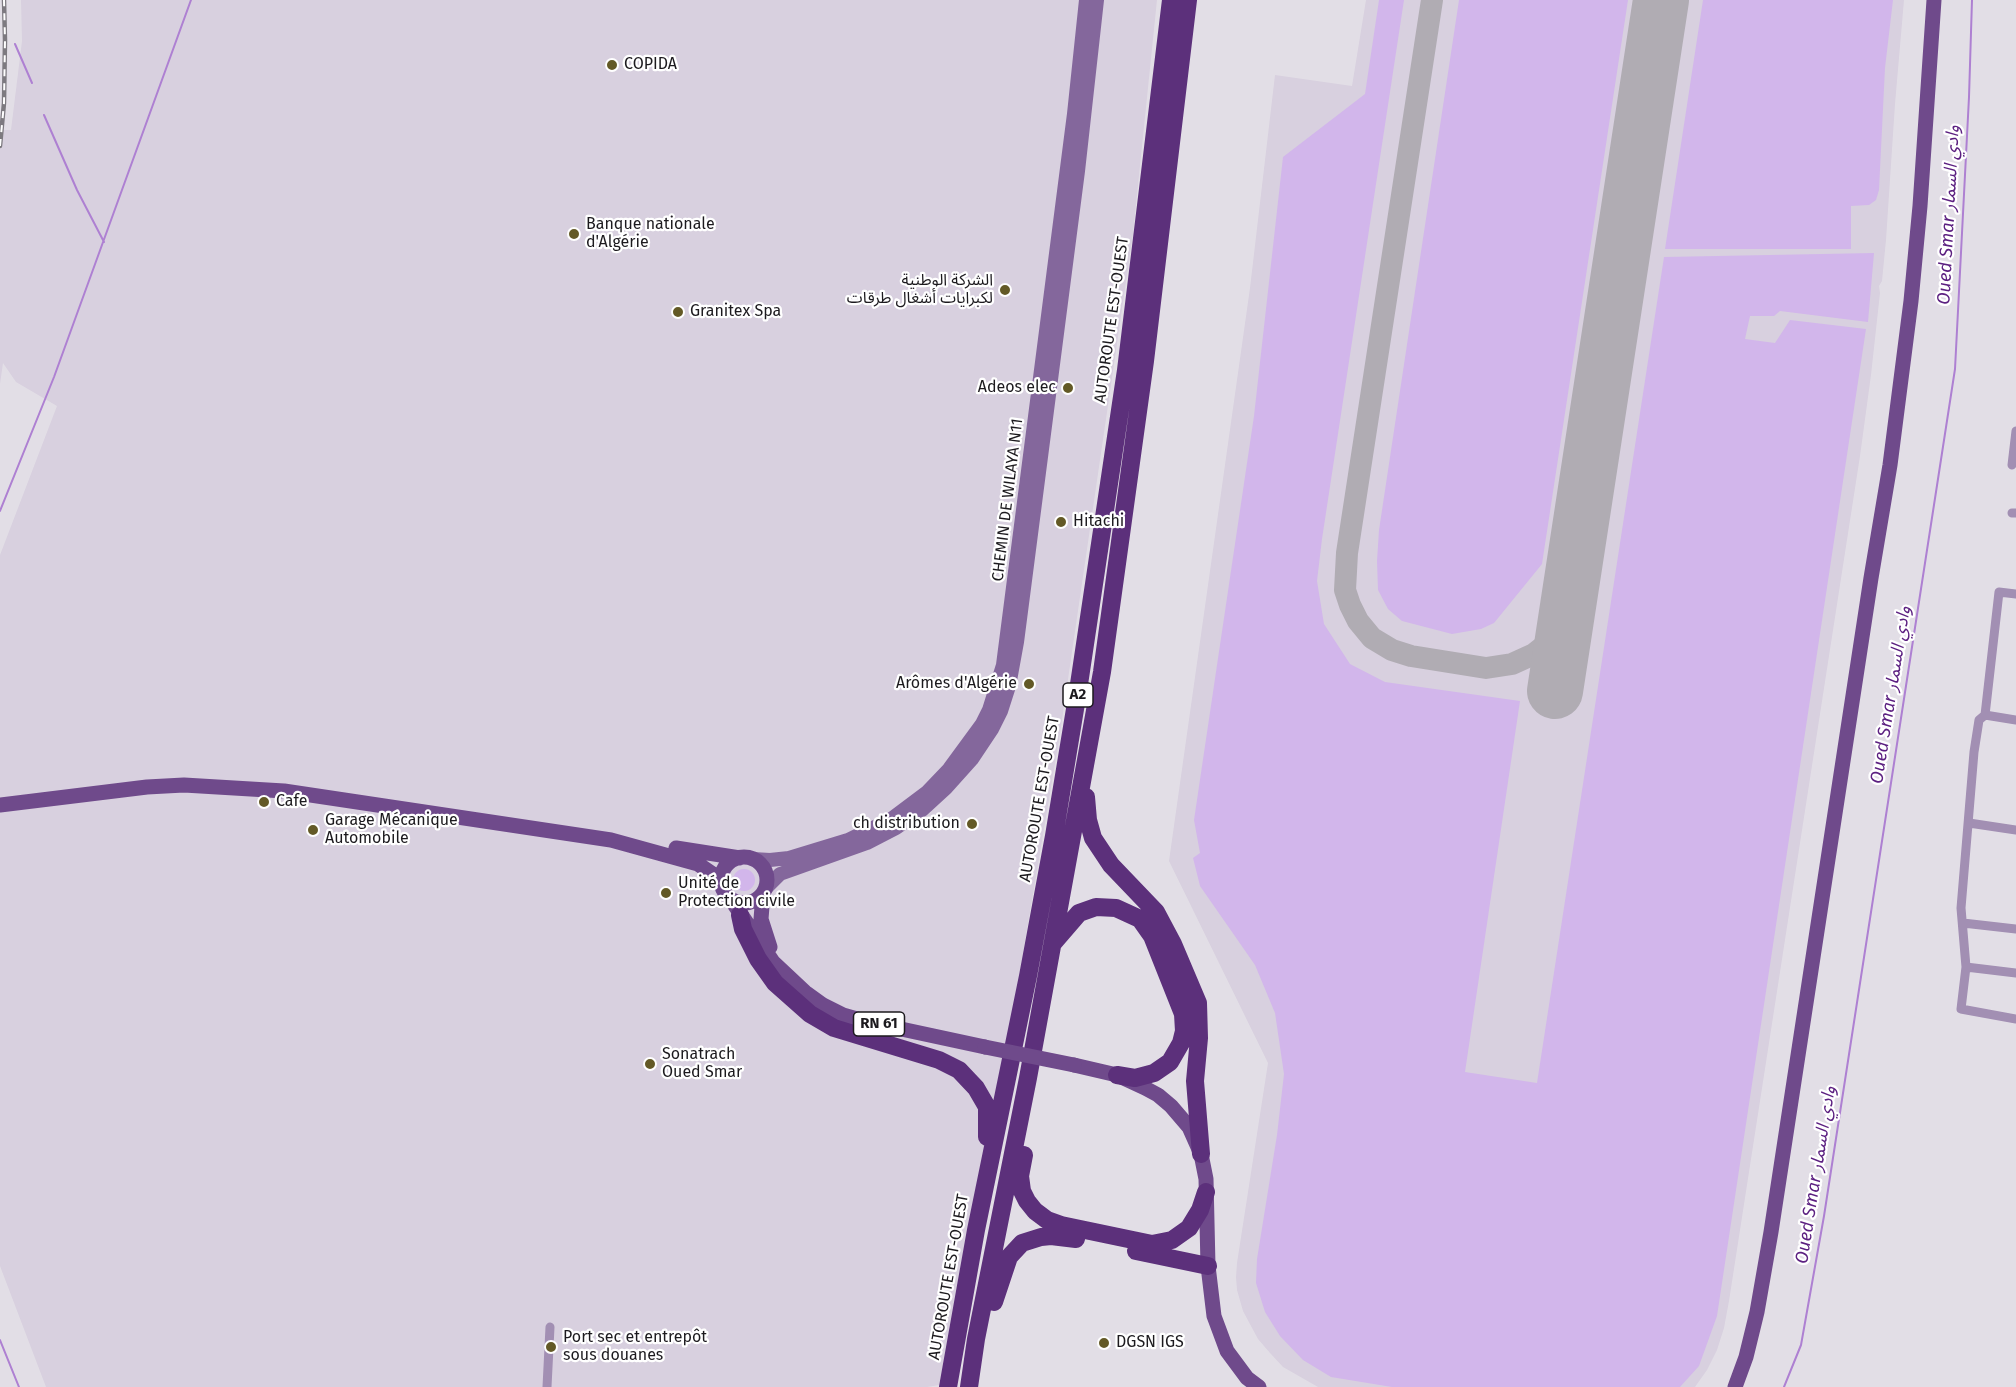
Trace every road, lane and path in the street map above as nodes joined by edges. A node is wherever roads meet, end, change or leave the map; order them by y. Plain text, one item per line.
1 (1086, 0) edge
2 (1097, 0) edge
3 (1171, 0) edge
4 (1188, 0) edge
5 (1934, 0) edge
6 (2016, 431) edge
7 (2012, 465) dead end
8 (2016, 594) edge
9 (1985, 715) junction
10 (2016, 720) edge
11 (1089, 751) junction
12 (0, 804) edge
13 (1969, 824) junction
14 (2016, 830) edge
15 (611, 840) junction
16 (746, 859) junction
17 (764, 891) junction
18 (726, 892) junction
19 (740, 915) junction
20 (1963, 923) junction
21 (2016, 929) edge
22 (1052, 944) junction
23 (1966, 967) junction
24 (2016, 973) edge
25 (784, 974) junction
26 (2016, 1019) edge
27 (1117, 1075) junction
28 (1028, 1078) junction
29 (1201, 1154) junction
30 (1206, 1192) junction
31 (976, 1230) junction
32 (1152, 1244) junction
33 (1208, 1261) junction
34 (550, 1327) dead end
35 (976, 1339) junction
36 (949, 1385) edge
37 (547, 1387) edge
38 (969, 1387) edge
39 (1259, 1387) edge
40 (1735, 1387) edge

1 - 16 main road, CHEMIN DE WILAYA N11
2 - 17 main road
3 - 31 highway, AUTOROUTE EST-OUEST / A2
4 - 11 highway, A2
5 - 40 main road
6 - 7 street
8 - 9 street
9 - 10 street
9 - 13 street
11 - 22 highway, A2
11 - 29 highway
12 - 15 main road
13 - 14 street
13 - 20 street
15 - 16 main road
15 - 18 main road, RN 61
16 - 17 main road
16 - 18 main road
17 - 18 main road
17 - 25 main road, RN 61
18 - 19 main road, RN 61
19 - 25 main road, RN 61
19 - 31 highway
20 - 21 street
20 - 23 street
22 - 27 highway
22 - 28 highway, A2
23 - 24 street
23 - 26 street
25 - 27 main road, RN 61, bridge
27 - 29 main road, RN 61
28 - 32 highway
28 - 35 highway, A2
29 - 30 main road, RN 61
30 - 32 highway
30 - 33 main road, RN 61
31 - 36 highway, AUTOROUTE EST-OUEST / A2
32 - 33 highway
33 - 35 highway
33 - 39 main road, RN 61
34 - 37 street
35 - 38 highway, A2

